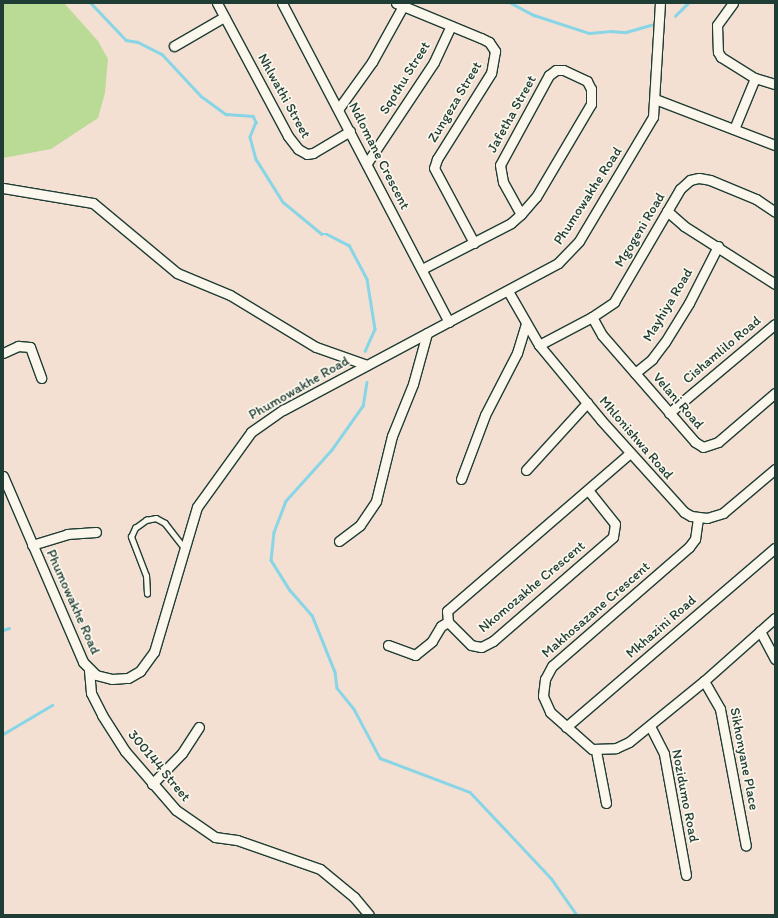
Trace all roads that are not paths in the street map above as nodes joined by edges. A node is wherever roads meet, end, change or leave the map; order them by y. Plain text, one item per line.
1 (217, 3) edge
2 (282, 3) edge
3 (660, 3) edge
4 (733, 3) edge
5 (400, 5) edge
6 (224, 17) junction
7 (451, 26) junction
8 (174, 46) dead end
9 (756, 78) junction
10 (775, 84) edge
11 (655, 98) junction
12 (339, 108) junction
13 (734, 129) junction
14 (350, 131) junction
15 (775, 145) edge
16 (367, 163) junction
17 (3, 188) edge
18 (668, 211) junction
19 (775, 212) edge
20 (521, 214) junction
21 (474, 243) junction
22 (718, 246) junction
23 (422, 269) junction
24 (775, 284) edge
25 (508, 291) junction
26 (592, 317) junction
27 (449, 322) junction
28 (526, 324) junction
29 (775, 324) edge
30 (427, 333) junction
31 (539, 345) junction
32 (3, 353) edge
33 (367, 365) junction
34 (636, 373) junction
35 (41, 378) dead end
36 (775, 393) edge
37 (587, 403) junction
38 (670, 413) junction
39 (630, 453) junction
40 (526, 470) dead end
41 (775, 470) edge
42 (3, 476) edge
43 (461, 479) dead end
44 (588, 490) junction
45 (698, 518) junction
46 (96, 532) dead end
47 (339, 540) dead end
48 (32, 545) junction
49 (184, 547) junction
50 (775, 548) edge
51 (147, 594) dead end
52 (775, 618) edge
53 (448, 622) junction
54 (760, 631) junction
55 (388, 645) dead end
56 (775, 659) edge
57 (89, 670) junction
58 (704, 681) junction
59 (650, 726) junction
60 (199, 727) dead end
61 (566, 727) junction
62 (596, 751) junction
63 (152, 784) junction
64 (606, 803) dead end
65 (746, 846) dead end
66 (686, 875) dead end
67 (370, 915) edge

1 - 6 street, Nhlwathi Street
2 - 12 street, Ndlomane Crescent
3 - 11 street, Phumowakhe Road
4 - 9 street
5 - 7 street, Zungeza Street
5 - 12 street
6 - 8 street
6 - 14 street, Nhlwathi Street
7 - 16 street, Sqothu Street
7 - 21 street, Zungeza Street
9 - 10 street
9 - 13 street
11 - 13 street
11 - 25 street, Phumowakhe Road
12 - 14 street, Ndlomane Crescent
13 - 15 street
14 - 16 street, Ndlomane Crescent
16 - 23 street, Ndlomane Crescent
17 - 33 street
18 - 19 street, Mgogeni Road
18 - 22 street
18 - 26 street, Mgogeni Road
20 - 20 street, Jafetha Street
20 - 21 street, Jafetha Street
21 - 23 street, Jafetha Street
22 - 24 street
22 - 34 street, Mayhiya Road
23 - 27 street, Ndlomane Crescent
25 - 27 street, Phumowakhe Road
25 - 28 street, Mhlonishwa Road
26 - 31 street, Mgogeni Road
26 - 34 street, Velani Road
27 - 30 street, Phumowakhe Road
28 - 31 street, Mhlonishwa Road
28 - 43 street
29 - 38 street, Cishamlilo Road
30 - 33 street, Phumowakhe Road
30 - 47 street
31 - 37 street, Mhlonishwa Road
32 - 35 street
33 - 49 street, Phumowakhe Road
34 - 38 street, Velani Road
36 - 38 street, Velani Road
37 - 39 street, Mhlonishwa Road
37 - 40 street
39 - 44 street
39 - 45 street, Mhlonishwa Road
41 - 45 street
42 - 48 street, Phumowakhe Road
44 - 53 street
44 - 53 street, Nkomozakhe Crescent
45 - 61 street, Makhosazane Crescent
46 - 48 street
48 - 57 street, Phumowakhe Road
49 - 51 lane
49 - 57 street, Phumowakhe Road
50 - 61 street, Mkhazini Road
52 - 54 street
53 - 55 street
54 - 56 street
54 - 58 street
57 - 63 street, 300144 Street
58 - 59 street
58 - 65 street, Sikhonyane Place
59 - 62 street
59 - 66 street, Nozidumo Road
60 - 63 street
61 - 62 street, Makhosazane Crescent
62 - 64 street
63 - 67 street, 300144 Street

